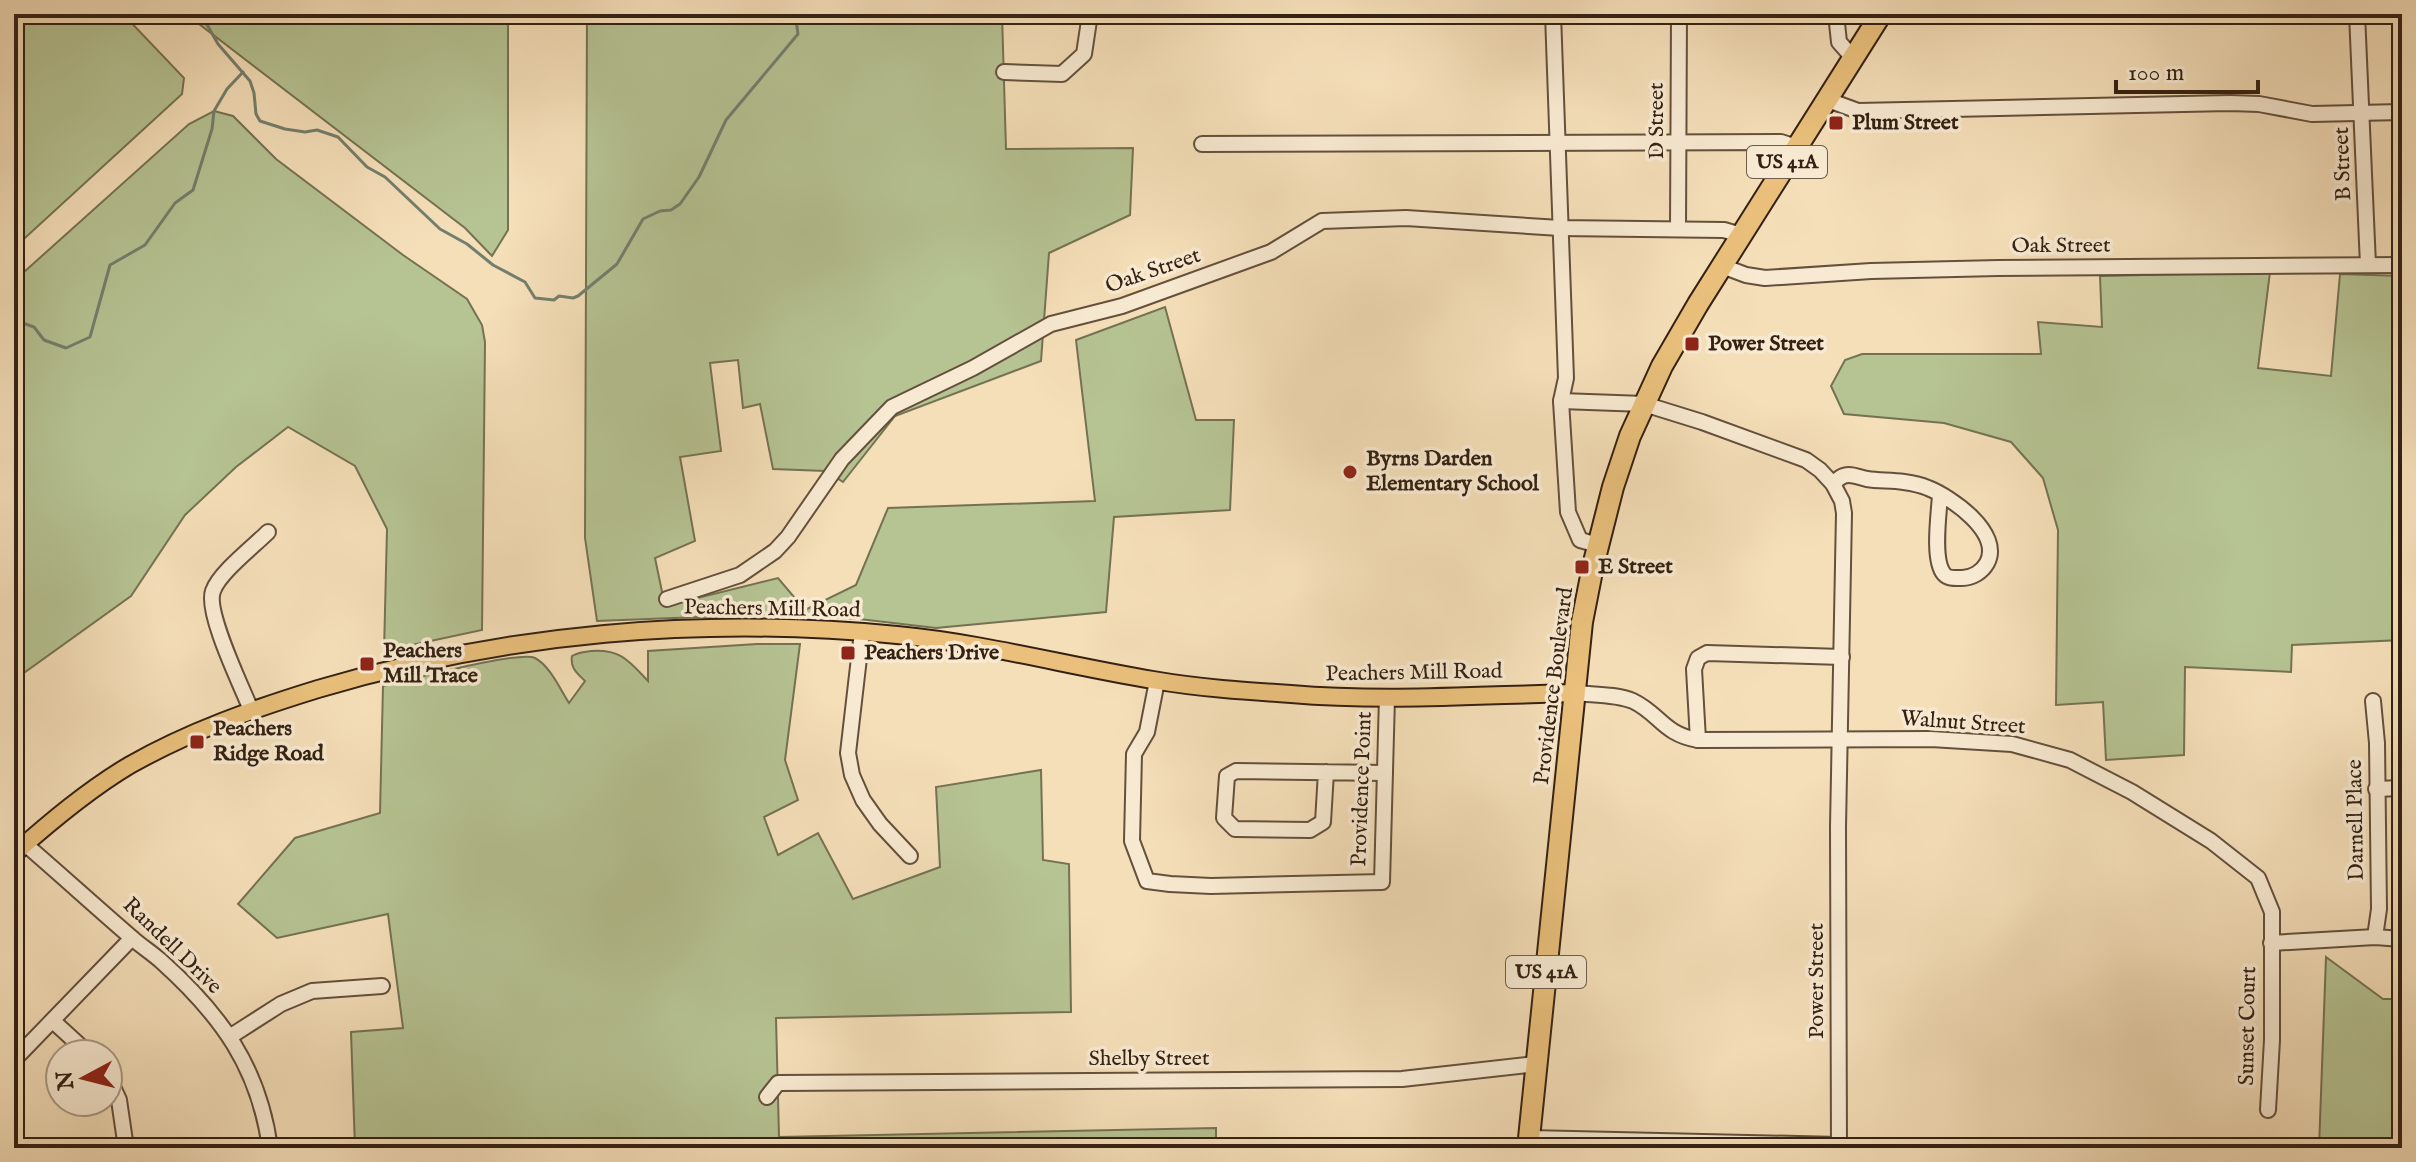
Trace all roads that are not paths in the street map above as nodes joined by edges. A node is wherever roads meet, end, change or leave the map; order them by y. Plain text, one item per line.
1 (1090, 14) edge
2 (1553, 14) edge
3 (1679, 14) edge
4 (1836, 14) edge
5 (1881, 14) edge
6 (2357, 14) edge
7 (1854, 59) junction
8 (1004, 72) dead end
9 (1828, 100) junction
10 (2402, 112) edge
11 (2363, 114) junction
12 (1556, 142) junction
13 (1680, 142) junction
14 (1202, 144) dead end
15 (1796, 147) junction
16 (1560, 228) junction
17 (1678, 228) junction
18 (1741, 235) junction
19 (2368, 265) junction
20 (2402, 265) edge
21 (1722, 266) junction
22 (1561, 401) junction
23 (1644, 404) junction
24 (1833, 484) junction
25 (1940, 495) junction
26 (268, 532) dead end
27 (1598, 545) junction
28 (667, 599) dead end
29 (862, 632) junction
30 (1842, 657) junction
31 (1157, 681) junction
32 (1575, 693) junction
33 (1387, 697) junction
34 (2373, 701) dead end
35 (251, 710) junction
36 (1698, 740) junction
37 (1839, 740) junction
38 (1326, 772) junction
39 (1385, 773) junction
40 (2402, 788) edge
41 (2376, 789) junction
42 (20, 849) edge
43 (910, 856) dead end
44 (2375, 937) junction
45 (132, 938) junction
46 (2402, 939) edge
47 (2271, 943) junction
48 (382, 986) dead end
49 (53, 1021) junction
50 (231, 1036) junction
51 (72, 1038) edge
52 (14, 1060) edge
53 (1536, 1064) junction
54 (767, 1097) dead end
55 (2268, 1110) dead end
56 (122, 1118) edge
57 (1529, 1143) edge
58 (1839, 1146) edge
59 (126, 1148) edge
60 (270, 1148) edge

1 - 8 street
2 - 12 street
3 - 13 street, D Street
4 - 7 street
5 - 7 highway, Providence Boulevard / US 41A
6 - 11 street, B Street
7 - 9 highway, Providence Boulevard / US 41A
9 - 11 street
9 - 15 highway, Providence Boulevard / US 41A
10 - 11 street
11 - 19 street, B Street
12 - 13 street
12 - 14 street
12 - 16 street
13 - 15 street
13 - 17 street, D Street
15 - 18 highway, Providence Boulevard / US 41A
16 - 17 street, Oak Street
16 - 22 street
16 - 28 street, Oak Street
17 - 18 street, Oak Street
18 - 21 highway, Providence Boulevard / US 41A
19 - 20 street, Oak Street
19 - 21 street, Oak Street
21 - 23 highway, Providence Boulevard / US 41A
22 - 23 street
22 - 27 street
23 - 24 street
23 - 27 highway, Providence Boulevard / US 41A
24 - 25 street
24 - 30 street, Power Street
25 - 25 street
26 - 35 street
27 - 32 highway, Providence Boulevard / US 41A
29 - 31 main road, Peachers Mill Road
29 - 35 main road, Peachers Mill Road
29 - 43 street
30 - 36 street
30 - 37 street, Power Street
31 - 33 main road, Peachers Mill Road
31 - 39 street, Providence Point
32 - 33 main road, Peachers Mill Road
32 - 36 street, Walnut Street
32 - 53 highway, Providence Boulevard / US 41A
33 - 39 street, Providence Point
34 - 41 street, Darnell Place
35 - 42 main road, Peachers Mill Road
36 - 37 street, Walnut Street
37 - 47 street, Walnut Street
37 - 58 street, Power Street
38 - 38 street
38 - 39 street
40 - 41 street
41 - 44 street, Darnell Place
42 - 45 street, Randell Drive
44 - 46 street
44 - 47 street
45 - 49 street
45 - 50 street, Randell Drive
47 - 55 street, Sunset Court
48 - 50 street
49 - 51 street
49 - 52 street
50 - 60 street, Randell Drive
53 - 54 street, Shelby Street
53 - 57 highway, Providence Boulevard / US 41A
56 - 59 street
57 - 58 street

